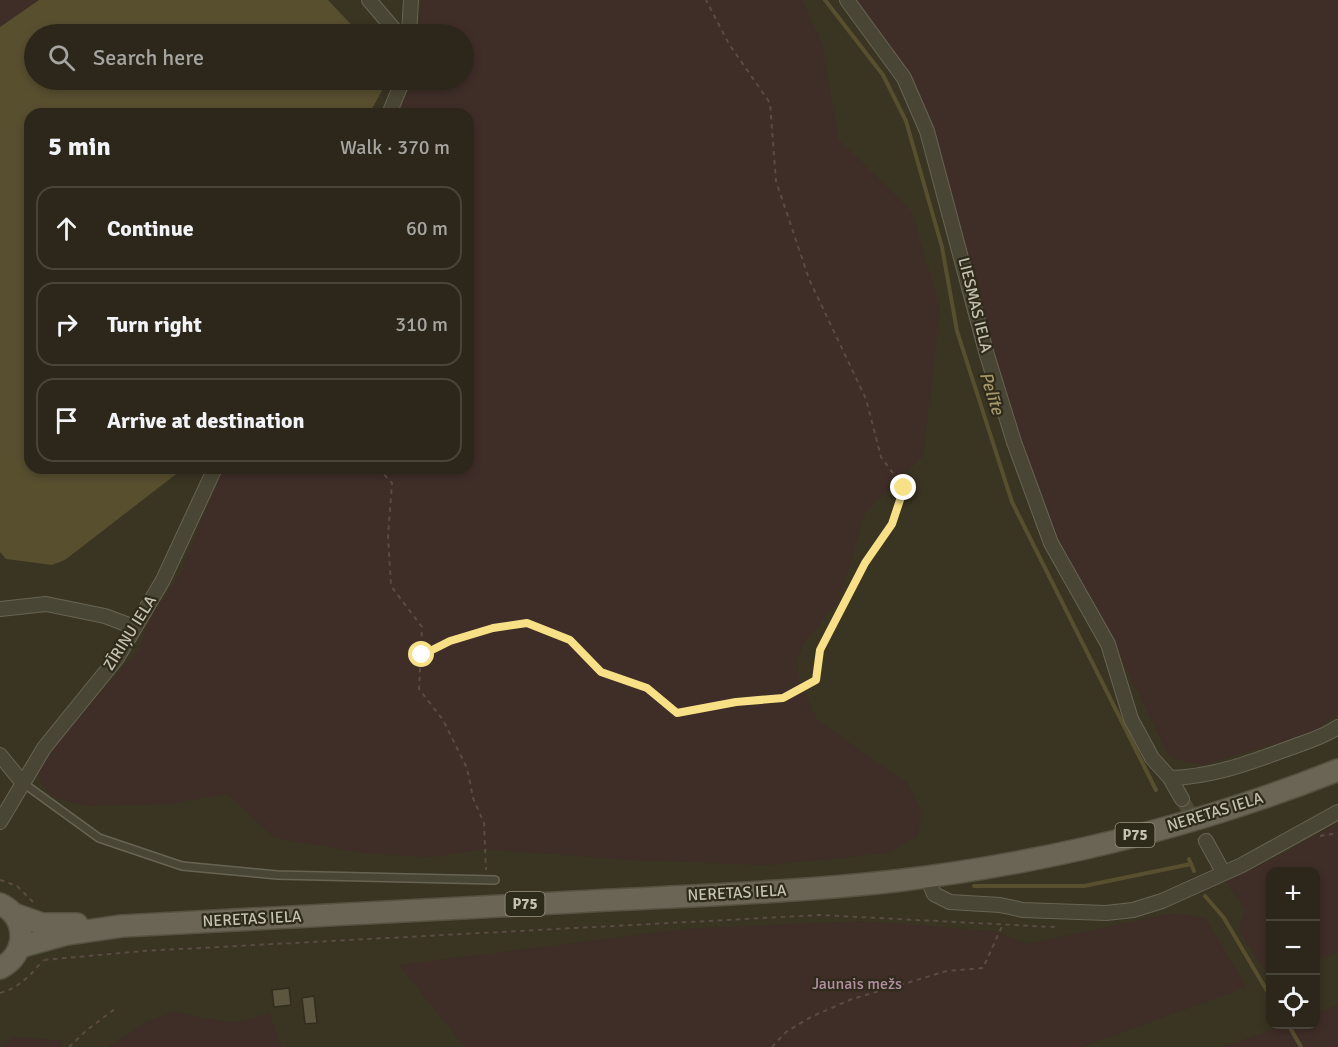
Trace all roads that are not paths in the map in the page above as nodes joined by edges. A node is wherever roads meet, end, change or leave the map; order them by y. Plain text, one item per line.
1 (369, 0) edge
2 (411, 0) edge
3 (847, 0) edge
4 (389, 24) edge
5 (410, 24) edge
6 (399, 90) edge
7 (392, 108) edge
8 (211, 474) edge
9 (0, 609) edge
10 (134, 627) junction
11 (1338, 727) edge
12 (0, 755) edge
13 (1338, 770) edge
14 (1170, 778) junction
15 (21, 782) junction
16 (1182, 799) tunnel mouth
17 (1338, 812) edge
18 (0, 822) edge
19 (1206, 841) tunnel mouth
20 (1223, 872) junction
21 (927, 877) junction
22 (495, 880) dead end
23 (7, 909) edge
24 (122, 926) junction
25 (20, 947) junction
26 (0, 968) edge

1 - 4 street
2 - 5 street
3 - 14 street, LIESMAS IELA
6 - 7 street
8 - 10 street, ZĪRIŅU IELA
9 - 10 street
10 - 15 street, ZĪRIŅU IELA
11 - 14 street
12 - 15 street
13 - 21 main road, NERETAS IELA / P75
14 - 16 street, LIESMAS IELA
15 - 18 street, ZĪRIŅU IELA
15 - 22 lane
17 - 20 street
19 - 20 street
20 - 21 street
21 - 24 main road, NERETAS IELA / P75
23 - 24 main road, NERETAS IELA
23 - 25 main road
24 - 25 main road, NERETAS IELA / P75
25 - 26 main road

